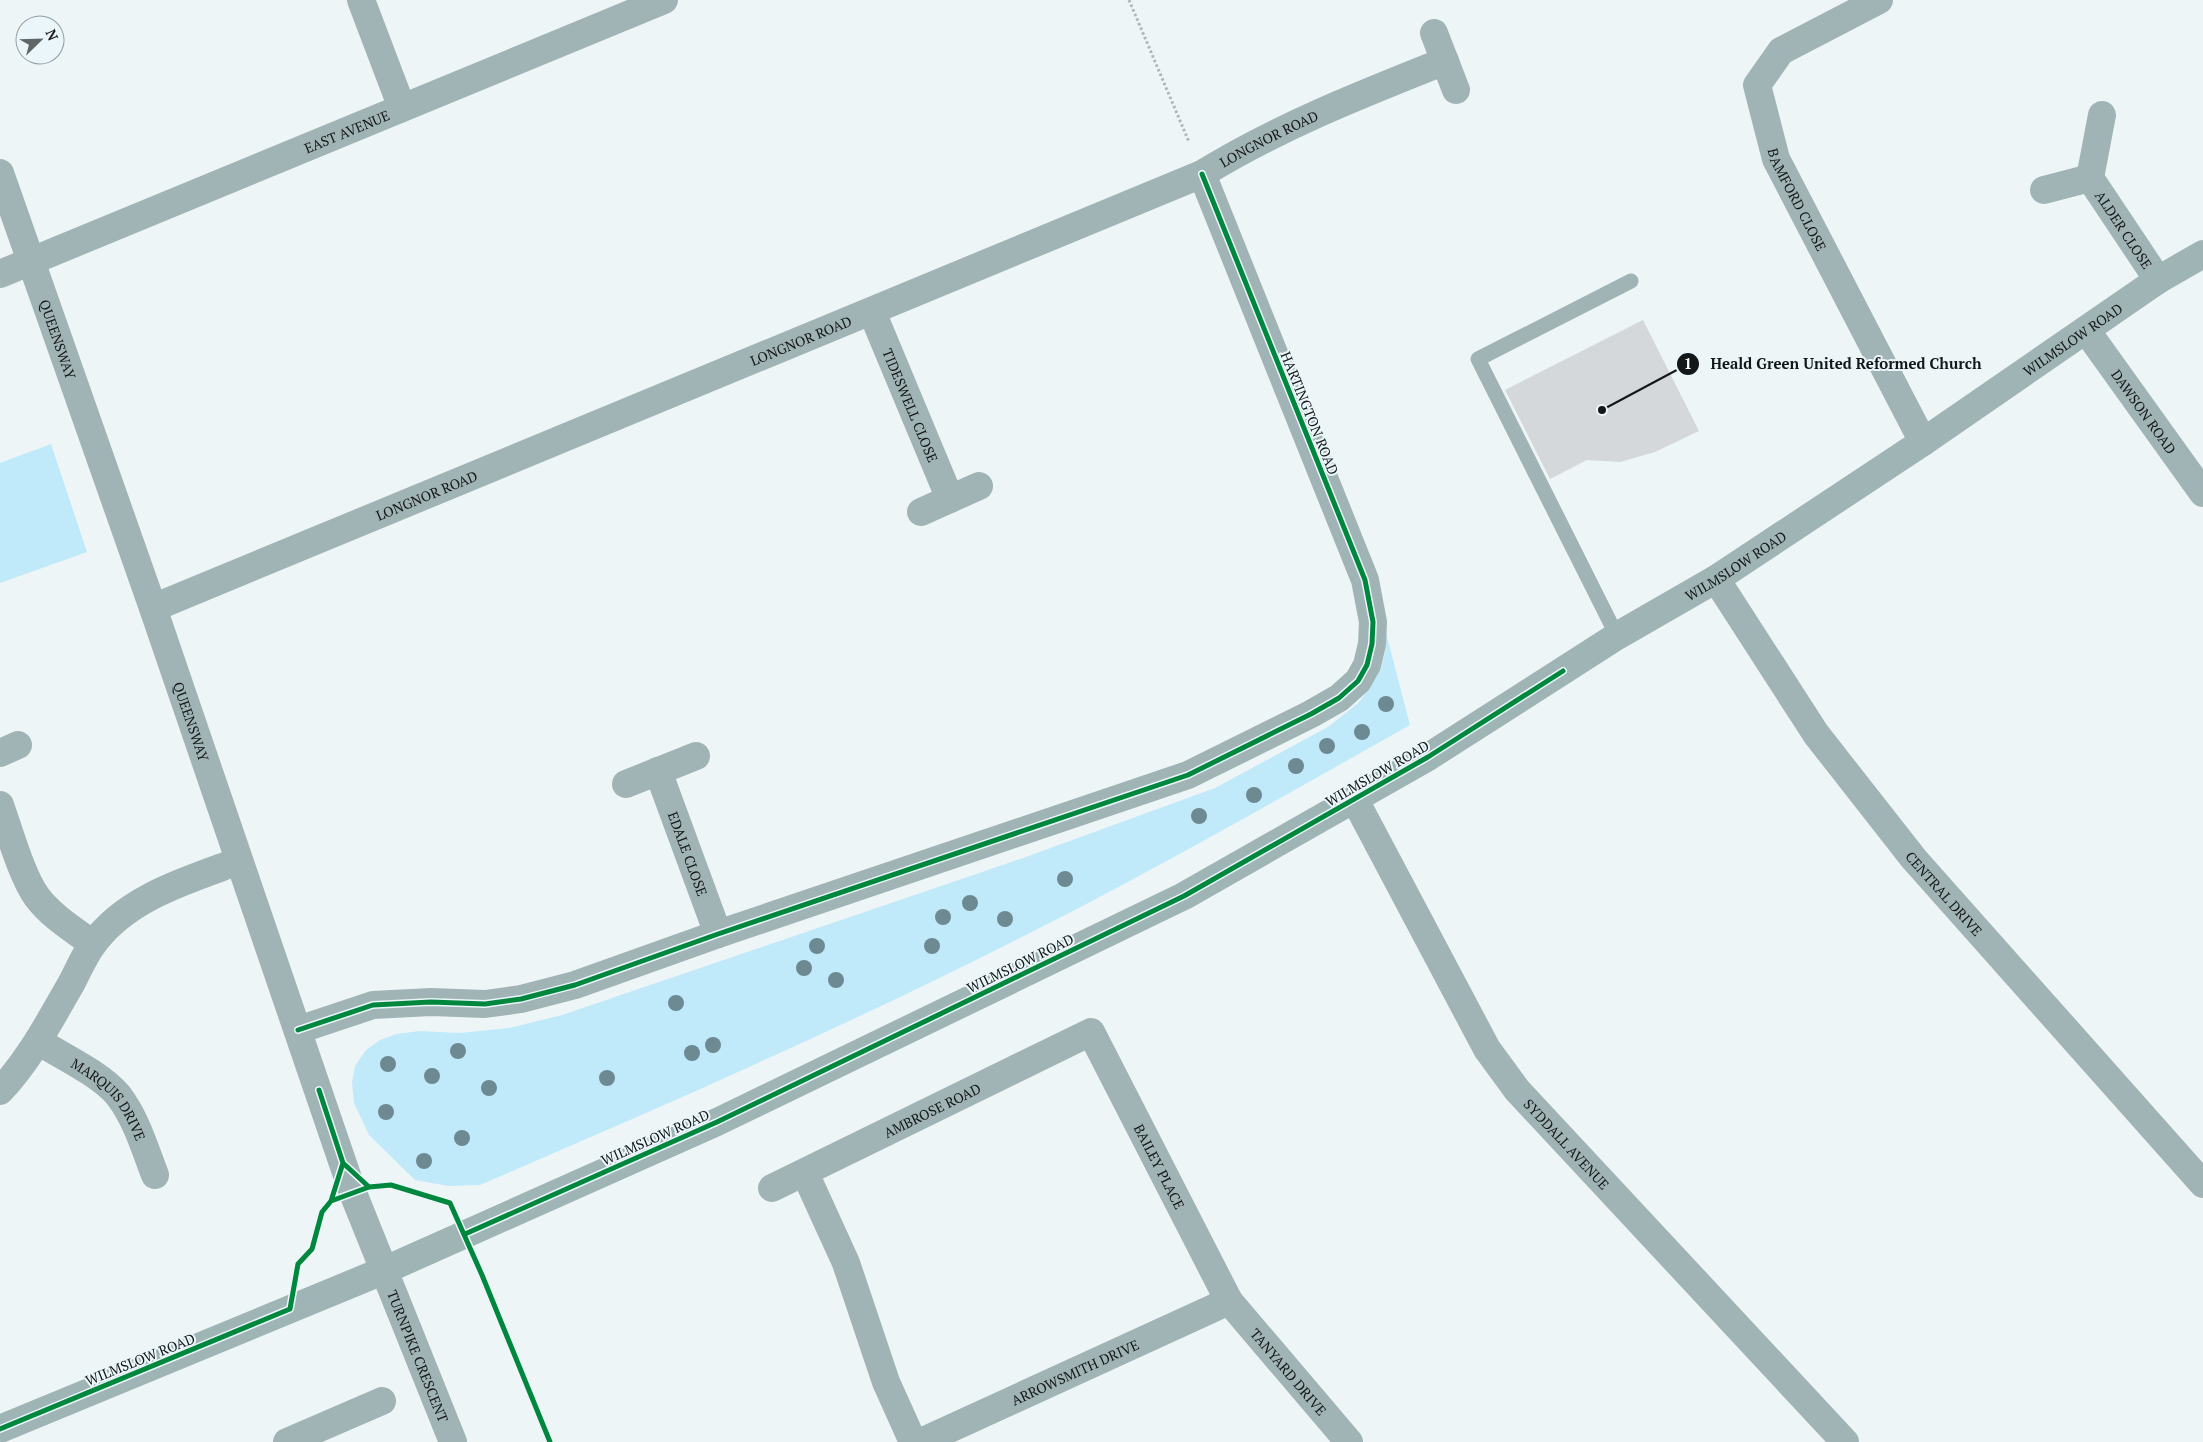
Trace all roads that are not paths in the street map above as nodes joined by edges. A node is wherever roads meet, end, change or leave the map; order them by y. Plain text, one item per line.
1 (361, 0) edge
2 (664, 0) edge
3 (1879, 0) edge
4 (1434, 33) dead end
5 (1445, 62) junction
6 (1456, 90) dead end
7 (402, 108) junction
8 (2102, 115) dead end
9 (0, 173) edge
10 (1202, 174) junction
11 (2090, 178) junction
12 (2044, 190) dead end
13 (2203, 254) edge
14 (30, 263) junction
15 (0, 274) edge
16 (2158, 280) junction
17 (1631, 281) dead end
18 (872, 312) junction
19 (2086, 330) junction
20 (1923, 442) junction
21 (979, 486) dead end
22 (2203, 493) edge
23 (950, 499) junction
24 (921, 512) dead end
25 (1716, 579) junction
26 (153, 608) junction
27 (1617, 636) junction
28 (696, 756) dead end
29 (658, 771) junction
30 (626, 784) dead end
31 (1355, 800) junction
32 (0, 805) edge
33 (239, 861) junction
34 (718, 934) junction
35 (93, 944) junction
36 (298, 1030) junction
37 (1091, 1032) joint
38 (38, 1041) junction
39 (0, 1092) edge
40 (805, 1173) junction
41 (155, 1176) dead end
42 (2203, 1184) edge
43 (772, 1188) dead end
44 (385, 1270) junction
45 (1229, 1301) junction
46 (382, 1401) dead end
47 (0, 1429) edge
48 (287, 1442) edge
49 (453, 1442) edge
50 (914, 1442) edge
51 (921, 1442) edge
52 (1349, 1442) edge
53 (1845, 1442) edge

1 - 7 street
2 - 7 street, EAST AVENUE
3 - 20 street, BAMFORD CLOSE
4 - 5 street
5 - 6 street
5 - 10 street, LONGNOR ROAD
7 - 14 street, EAST AVENUE
8 - 11 street, ALDER CLOSE
9 - 14 street, QUEENSWAY
10 - 18 street, LONGNOR ROAD
10 - 34 street, HARTINGTON ROAD
11 - 12 street, ALDER CLOSE
11 - 16 street, ALDER CLOSE
13 - 16 main road, WILMSLOW ROAD
14 - 15 street, EAST AVENUE
14 - 26 street, QUEENSWAY
16 - 19 main road, WILMSLOW ROAD
17 - 27 lane
18 - 23 street, TIDESWELL CLOSE
18 - 26 street, LONGNOR ROAD
19 - 20 main road, WILMSLOW ROAD
19 - 22 street, DAWSON ROAD
20 - 25 main road, WILMSLOW ROAD
21 - 23 street
23 - 24 street
25 - 27 main road, WILMSLOW ROAD
25 - 42 street, CENTRAL DRIVE
26 - 33 street, QUEENSWAY
27 - 31 main road, WILMSLOW ROAD
28 - 29 street
29 - 30 street
29 - 34 street, EDALE CLOSE
31 - 44 main road, WILMSLOW ROAD
31 - 53 street, SYDDALL AVENUE
32 - 35 street
33 - 35 street
33 - 36 street, QUEENSWAY
34 - 36 street
35 - 38 street
36 - 44 street, QUEENSWAY
37 - 40 street, AMBROSE ROAD
37 - 45 street, BAILEY PLACE
38 - 39 street
38 - 41 street, MARQUIS DRIVE
40 - 43 street, AMBROSE ROAD
40 - 50 street
44 - 47 main road, WILMSLOW ROAD
44 - 49 street, TURNPIKE CRESCENT
45 - 51 street, ARROWSMITH DRIVE
45 - 52 street, TANYARD DRIVE
46 - 48 street

